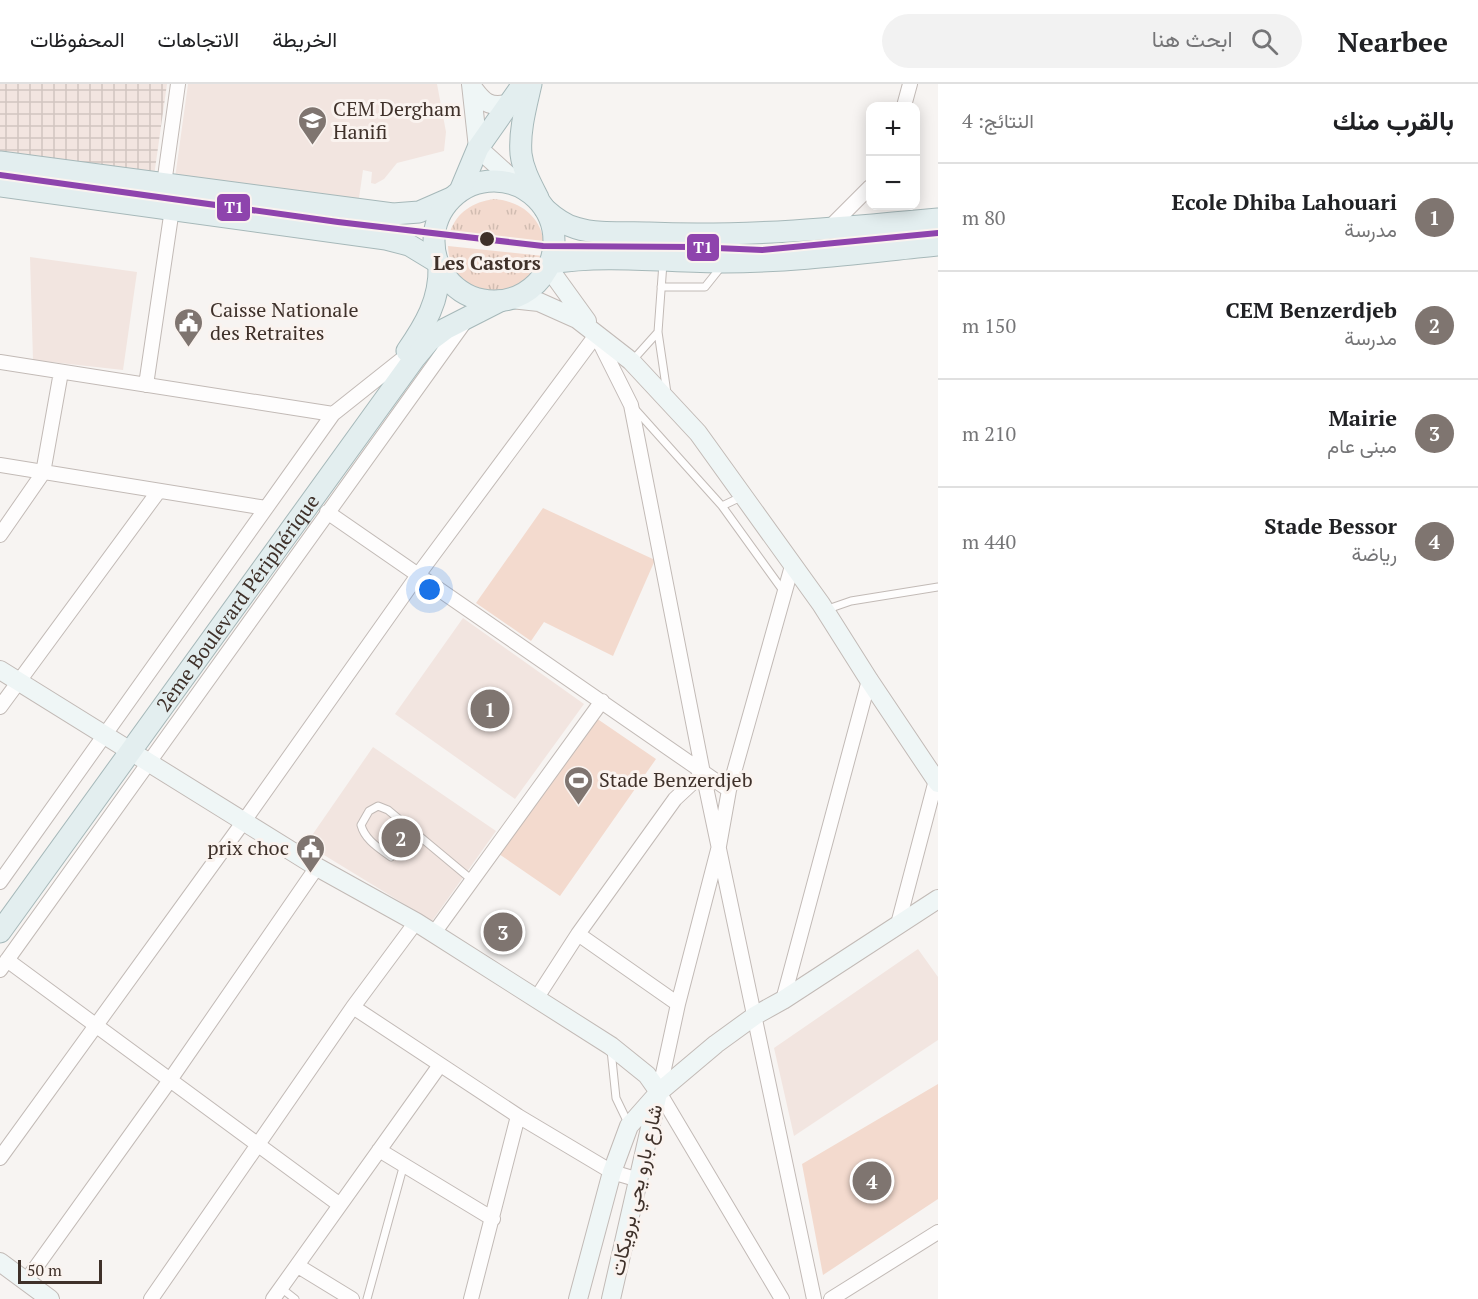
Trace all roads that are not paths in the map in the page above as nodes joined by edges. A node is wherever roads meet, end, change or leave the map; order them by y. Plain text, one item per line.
1 (178, 84) edge
2 (471, 84) edge
3 (523, 84) edge
4 (531, 84) edge
5 (910, 84) edge
6 (905, 102) edge
7 (510, 103) junction
8 (478, 148) junction
9 (0, 162) edge
10 (164, 183) junction
11 (0, 186) edge
12 (866, 190) edge
13 (456, 195) junction
14 (538, 201) junction
15 (172, 208) junction
16 (938, 219) edge
17 (828, 229) junction
18 (938, 244) edge
19 (663, 261) junction
20 (725, 262) junction
21 (438, 265) junction
22 (549, 265) junction
23 (662, 287) junction
24 (506, 300) junction
25 (469, 316) junction
26 (658, 332) junction
27 (596, 335) junction
28 (401, 360) junction
29 (631, 361) junction
30 (0, 362) edge
31 (61, 372) junction
32 (146, 385) junction
33 (668, 401) junction
34 (631, 405) junction
35 (333, 414) junction
36 (0, 465) edge
37 (43, 473) junction
38 (158, 492) junction
39 (743, 496) junction
40 (722, 506) junction
41 (266, 508) junction
42 (327, 512) junction
43 (0, 535) edge
44 (792, 566) junction
45 (418, 575) junction
46 (938, 587) edge
47 (785, 593) junction
48 (825, 610) junction
49 (0, 670) edge
50 (869, 680) junction
51 (18, 682) junction
52 (602, 701) junction
53 (0, 708) edge
54 (118, 744) junction
55 (149, 763) junction
56 (704, 773) junction
57 (934, 773) edge
58 (729, 790) junction
59 (244, 821) junction
60 (719, 846) junction
61 (391, 857) dead end
62 (317, 867) junction
63 (472, 880) junction
64 (0, 882) edge
65 (938, 899) edge
66 (0, 912) edge
67 (416, 922) junction
68 (898, 924) junction
69 (0, 932) edge
70 (434, 933) junction
71 (578, 934) junction
72 (3, 965) edge
73 (536, 999) junction
74 (783, 999) junction
75 (678, 1004) junction
76 (353, 1007) junction
77 (756, 1015) junction
78 (96, 1024) junction
79 (611, 1046) junction
80 (440, 1065) junction
81 (170, 1080) junction
82 (659, 1092) junction
83 (518, 1116) junction
84 (629, 1126) junction
85 (258, 1143) junction
86 (379, 1150) junction
87 (0, 1158) edge
88 (404, 1164) junction
89 (612, 1172) junction
90 (639, 1180) junction
91 (340, 1205) junction
92 (493, 1219) junction
93 (938, 1232) edge
94 (0, 1262) edge
95 (298, 1266) junction
96 (26, 1281) junction
97 (277, 1294) edge
98 (154, 1298) edge
99 (50, 1299) edge
100 (295, 1299) edge
101 (352, 1299) edge
102 (367, 1299) edge
103 (471, 1299) edge
104 (578, 1299) edge
105 (611, 1299) edge
106 (782, 1299) edge
107 (814, 1299) edge
108 (831, 1299) edge

1 - 10 street
2 - 7 main road
2 - 8 main road
3 - 7 main road
4 - 14 main road
5 - 6 street
7 - 8 main road
8 - 13 main road
8 - 14 main road
9 - 10 main road
10 - 13 main road
11 - 15 main road
12 - 17 street
13 - 14 main road
13 - 21 main road
14 - 17 main road
14 - 22 main road
15 - 21 main road
15 - 32 street
16 - 17 main road
18 - 20 main road
19 - 20 main road
19 - 22 main road
19 - 23 lane
20 - 23 lane
21 - 24 main road
21 - 28 main road, 2ème Boulevard Périphérique
22 - 24 main road
22 - 27 main road
23 - 26 lane
24 - 25 main road, 2ème Boulevard Périphérique
24 - 27 main road
25 - 42 street
25 - 54 main road, 2ème Boulevard Périphérique
26 - 29 lane
26 - 33 lane
27 - 29 main road
27 - 34 street
27 - 45 street
28 - 35 street
28 - 54 main road, 2ème Boulevard Périphérique
29 - 33 main road
30 - 31 street
31 - 32 street
31 - 37 street
32 - 35 street
33 - 39 main road
34 - 40 lane
34 - 56 street
35 - 41 street
36 - 37 street
37 - 38 street
37 - 43 street
38 - 41 street
38 - 51 street
39 - 40 lane
39 - 44 main road
40 - 47 lane
41 - 54 street
42 - 45 street
42 - 55 street
44 - 47 street
44 - 48 main road
45 - 52 street
45 - 59 street
46 - 48 lane
47 - 58 street
48 - 50 main road
49 - 51 main road
50 - 57 main road
50 - 74 street
51 - 53 street
51 - 54 main road
52 - 56 street
52 - 63 street
54 - 55 main road
54 - 64 street
54 - 66 main road, 2ème Boulevard Périphérique
54 - 69 main road, 2ème Boulevard Périphérique
55 - 59 main road
55 - 72 street
56 - 58 street
56 - 60 street
56 - 71 street
57 - 68 street
58 - 60 street
59 - 62 main road
59 - 78 street
60 - 75 street
60 - 77 street
61 - 63 lane
62 - 67 main road
62 - 81 street
63 - 70 street
65 - 68 main road
67 - 70 main road
67 - 76 street
68 - 74 main road
70 - 73 main road
71 - 73 street
71 - 75 street
72 - 78 street
73 - 79 main road
74 - 77 main road
75 - 82 street
76 - 80 street
76 - 85 street
77 - 82 main road
77 - 107 street
78 - 81 street
78 - 87 street
79 - 82 main road
79 - 84 lane
80 - 83 street
80 - 86 street
81 - 85 street
81 - 96 street
82 - 84 main road, شارع بارو يحي برويكات
82 - 90 main road, شارع بارو يحي برويكات
82 - 106 street
83 - 89 street
83 - 92 street
84 - 89 main road, شارع بارو يحي برويكات
85 - 91 street
85 - 98 street
86 - 88 street
86 - 91 street
88 - 92 street
88 - 102 lane
89 - 90 street
89 - 104 main road, شارع بارو يحي برويكات
90 - 105 main road, شارع بارو يحي برويكات
91 - 95 street
92 - 103 street
93 - 108 street
94 - 96 main road
95 - 97 street
95 - 101 street
96 - 99 main road
97 - 100 lane

